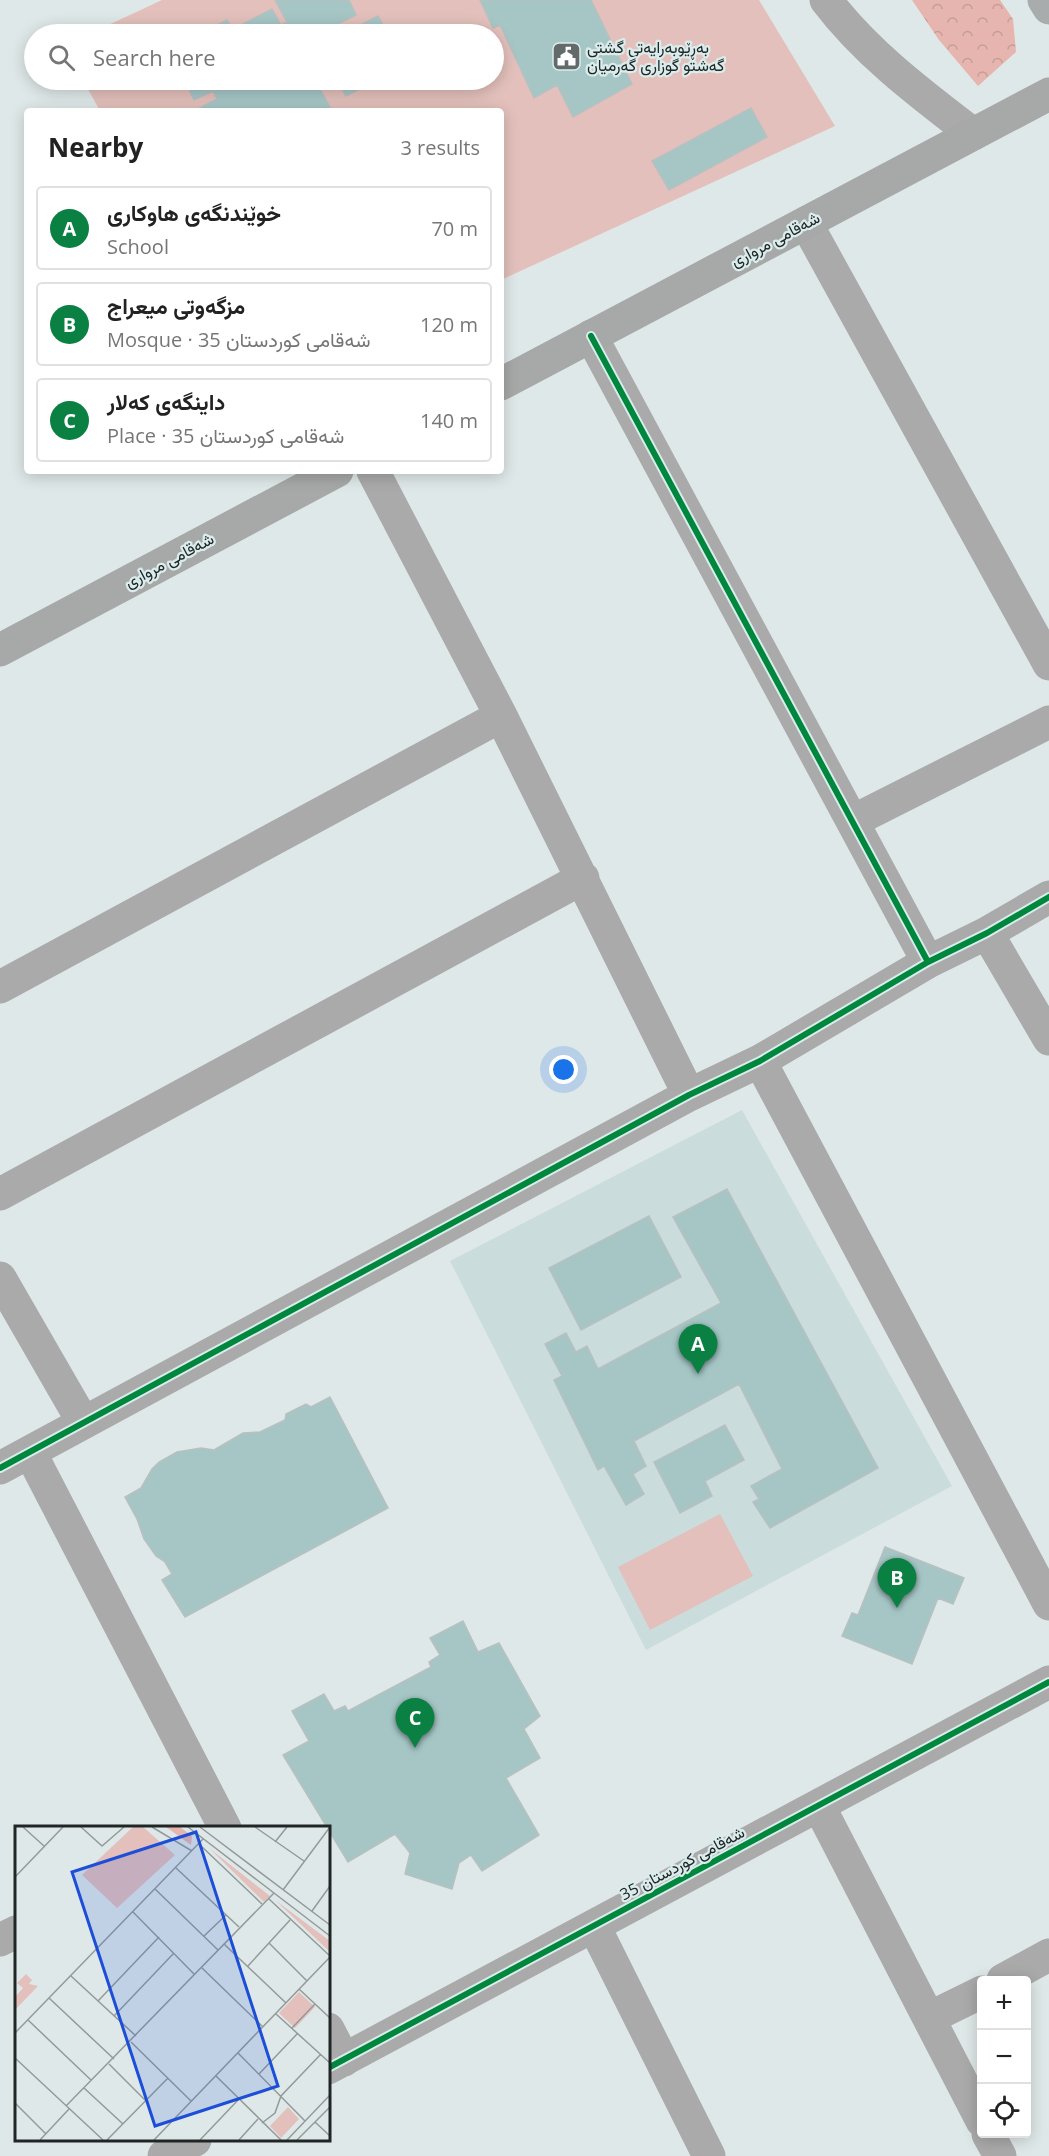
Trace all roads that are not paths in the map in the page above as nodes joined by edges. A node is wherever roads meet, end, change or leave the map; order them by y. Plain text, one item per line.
1 (826, 0) edge
2 (1044, 0) edge
3 (1049, 8) edge
4 (1047, 100) edge
5 (973, 134) junction
6 (806, 223) junction
7 (591, 336) junction
8 (504, 382) edge
9 (331, 474) edge
10 (375, 474) edge
11 (0, 650) edge
12 (1049, 664) edge
13 (501, 716) junction
14 (1049, 722) edge
15 (853, 821) junction
16 (583, 878) junction
17 (1049, 897) edge
18 (987, 933) junction
19 (928, 962) junction
20 (0, 987) edge
21 (1049, 1039) edge
22 (760, 1061) junction
23 (689, 1095) junction
24 (0, 1194) edge
25 (0, 1278) edge
26 (83, 1422) junction
27 (30, 1452) junction
28 (0, 1468) edge
29 (1049, 1604) edge
30 (1049, 1682) edge
31 (819, 1806) junction
32 (221, 1826) edge
33 (594, 1926) junction
34 (15, 1932) edge
35 (0, 1940) edge
36 (1049, 1955) edge
37 (1010, 1976) edge
38 (977, 1994) edge
39 (929, 2018) junction
40 (330, 2038) edge
41 (336, 2064) edge
42 (977, 2113) edge
43 (991, 2138) edge
44 (191, 2141) edge
45 (164, 2156) edge
46 (709, 2156) edge
47 (1000, 2156) edge

1 - 5 street
2 - 3 main road
4 - 5 street, شەقامی مرواری
5 - 6 street, شەقامی مرواری
6 - 7 street, شەقامی مرواری
6 - 12 street
7 - 8 street, شەقامی مرواری
7 - 15 street
9 - 11 street, شەقامی مرواری
10 - 13 street
13 - 16 street
13 - 20 street
14 - 15 street
15 - 19 street
16 - 23 street
16 - 24 street
17 - 18 street
18 - 19 street
18 - 21 street
19 - 22 street
22 - 23 street
22 - 29 street
23 - 26 street
25 - 26 street
26 - 27 street
27 - 28 street
27 - 32 street
30 - 31 street, شەقامی کوردستان 35
31 - 33 street, شەقامی کوردستان 35
31 - 39 street
33 - 41 street, شەقامی کوردستان 35
33 - 46 street
34 - 35 street
36 - 37 street
38 - 39 street
39 - 42 street
40 - 41 street
43 - 47 street
44 - 45 street

